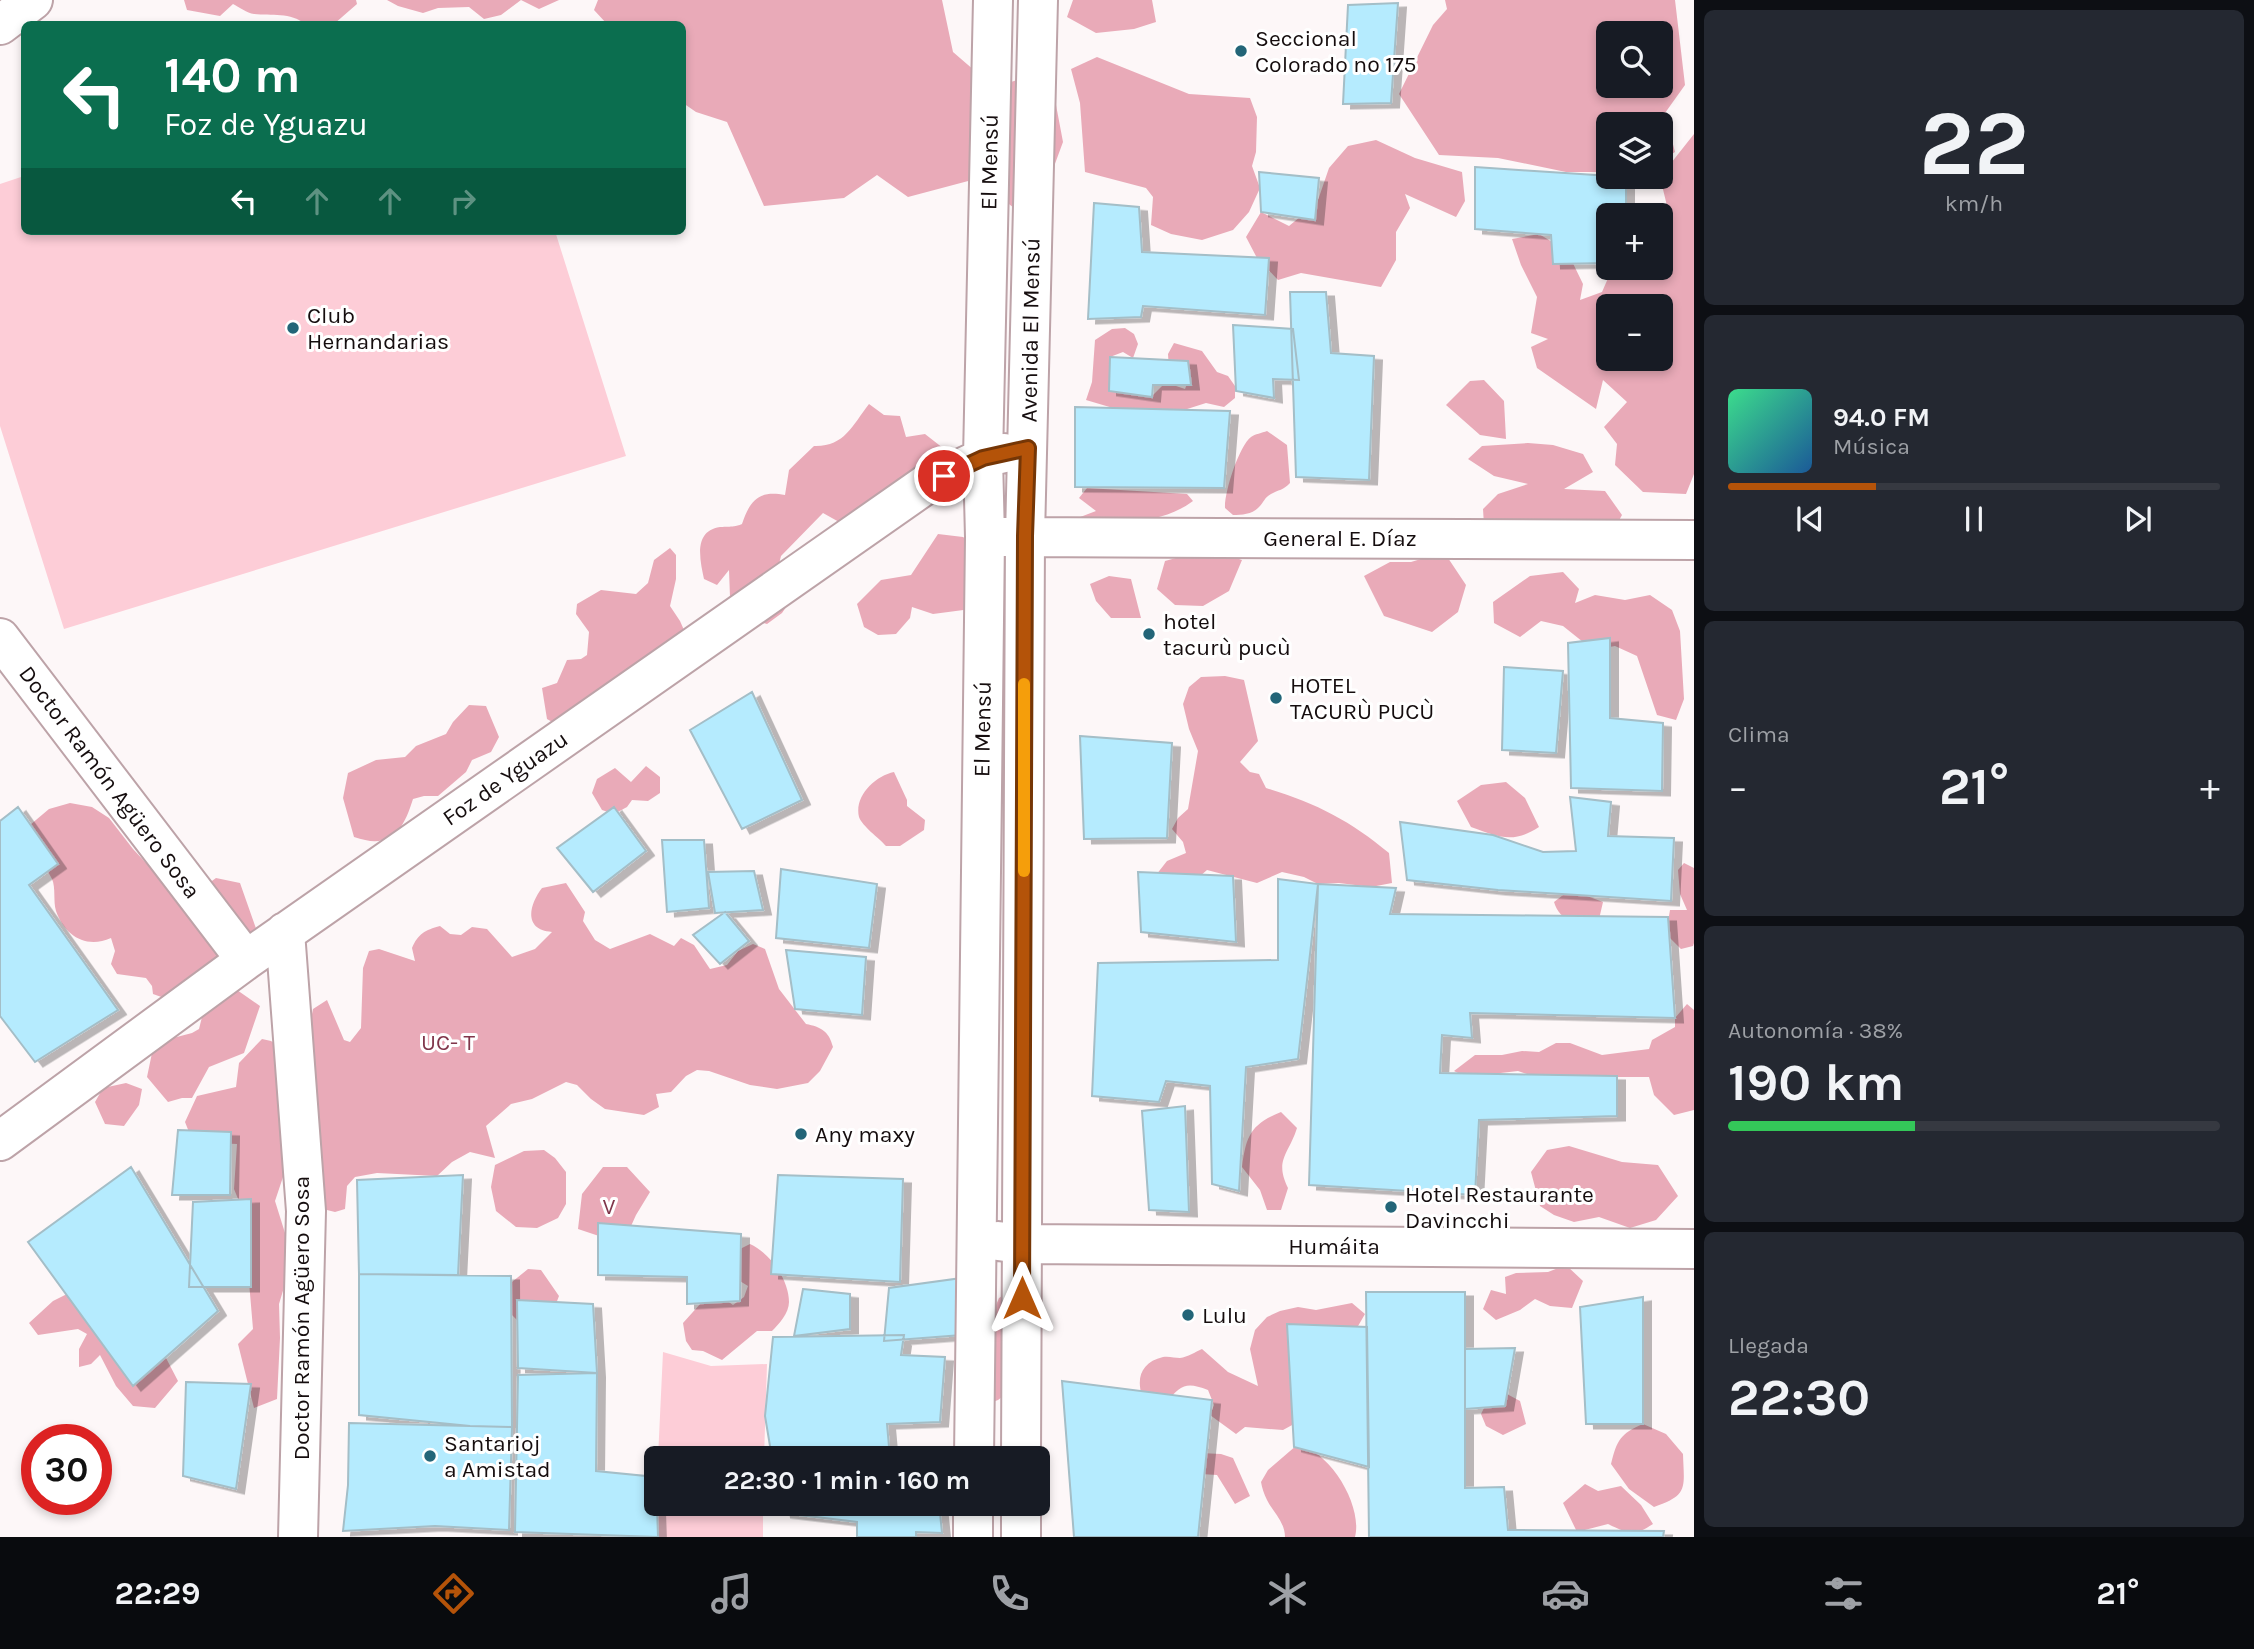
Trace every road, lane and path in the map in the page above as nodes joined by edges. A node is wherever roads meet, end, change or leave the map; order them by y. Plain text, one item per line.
1 (33, 0) edge
2 (993, 0) edge
3 (1038, 0) edge
4 (0, 25) edge
5 (1028, 448) junction
6 (983, 458) junction
7 (1025, 536) junction
8 (985, 537) junction
9 (1694, 540) edge
10 (0, 638) edge
11 (285, 932) junction
12 (246, 960) junction
13 (0, 1141) edge
14 (975, 1238) junction
15 (1022, 1244) junction
16 (1694, 1249) edge
17 (974, 1446) edge
18 (1021, 1446) edge
19 (973, 1516) edge
20 (1021, 1516) edge
21 (298, 1537) edge
22 (973, 1537) edge
23 (1021, 1537) edge

1 - 4 street
2 - 6 street, El Mensú
3 - 5 street, Avenida El Mensú
5 - 6 street, Foz de Yguazu
5 - 7 street, Avenida El Mensú
6 - 8 street, El Mensú
6 - 11 street, Foz de Yguazu
7 - 8 street, General E. Díaz
7 - 9 street, General E. Díaz
7 - 15 street, Avenida El Mensú
8 - 14 street, El Mensú
10 - 12 street, Doctor Ramón Agüero Sosa
11 - 12 street, Foz de Yguazu
11 - 21 street, Doctor Ramón Agüero Sosa
12 - 13 street, Foz de Yguazu
14 - 15 street, Humáita
14 - 17 street, El Mensú
15 - 16 street, Humáita
15 - 18 street, Avenida El Mensú
19 - 22 street
20 - 23 street

